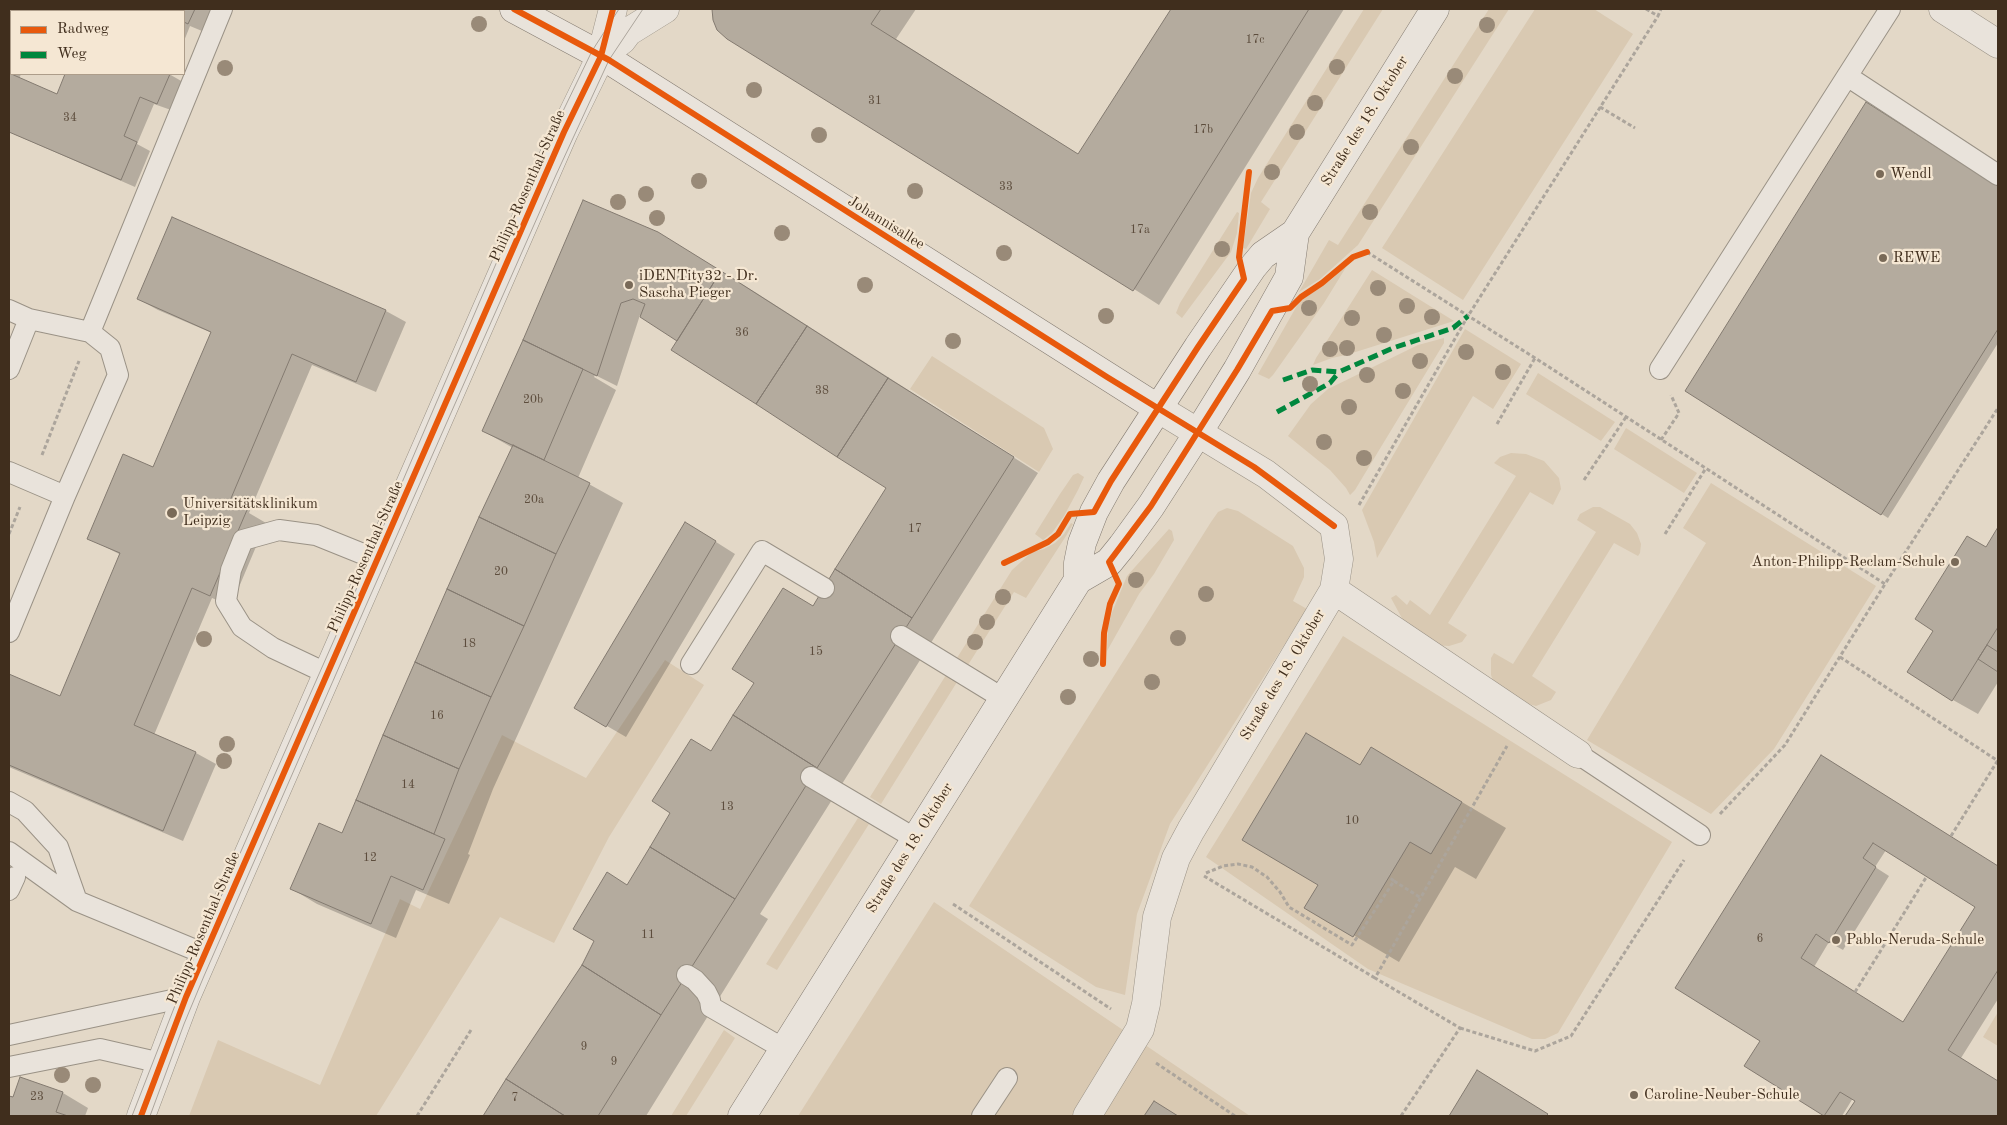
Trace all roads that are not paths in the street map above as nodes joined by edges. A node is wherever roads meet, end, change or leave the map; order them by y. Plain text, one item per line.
1 (222, 9) edge
2 (514, 9) edge
3 (613, 9) edge
4 (665, 9) edge
5 (1435, 9) edge
6 (1890, 9) edge
7 (1943, 9) edge
8 (1998, 44) edge
9 (601, 56) junction
10 (1848, 76) junction
11 (1998, 175) edge
12 (1295, 233) junction
13 (9, 310) edge
14 (29, 319) junction
15 (90, 332) junction
16 (9, 369) edge
17 (1660, 369) road end
18 (1159, 409) junction
19 (1198, 433) junction
20 (9, 472) edge
21 (65, 496) junction
22 (378, 560) junction
23 (1078, 580) junction
24 (824, 588) dead end
25 (1334, 590) junction
26 (9, 632) edge
27 (901, 636) dead end
28 (692, 664) dead end
29 (328, 674) junction
30 (1004, 699) junction
31 (1578, 754) joint
32 (811, 777) dead end
33 (9, 802) edge
34 (1700, 835) road end
35 (916, 839) junction
36 (9, 852) edge
37 (77, 901) junction
38 (205, 954) junction
39 (687, 974) dead end
40 (186, 997) junction
41 (9, 1035) edge
42 (784, 1049) junction
43 (161, 1063) junction
44 (9, 1067) edge
45 (1006, 1078) dead end
46 (141, 1116) edge
47 (742, 1116) edge
48 (982, 1116) edge
49 (1087, 1116) edge

1 - 15 lane
2 - 9 street, Johannisallee
3 - 9 street, Philipp-Rosenthal-Straße
4 - 9 street, Philipp-Rosenthal-Straße
5 - 12 street, Straße des 18. Oktober
6 - 10 lane
7 - 8 street
9 - 18 street, Johannisallee
9 - 22 street, Philipp-Rosenthal-Straße
10 - 11 lane
10 - 17 lane
12 - 18 street, Straße des 18. Oktober
12 - 19 street, Straße des 18. Oktober
13 - 14 lane
14 - 15 lane
14 - 16 lane
15 - 21 lane
18 - 19 street
18 - 23 street, Straße des 18. Oktober
19 - 23 street, Straße des 18. Oktober
19 - 25 street, Straße des 18. Oktober
20 - 21 lane
21 - 26 lane
22 - 29 street, Philipp-Rosenthal-Straße
22 - 29 lane
23 - 30 street, Straße des 18. Oktober
24 - 28 lane
25 - 31 street
25 - 49 street, Straße des 18. Oktober
27 - 30 lane
29 - 38 street, Philipp-Rosenthal-Straße
30 - 35 street, Straße des 18. Oktober
31 - 34 lane
32 - 35 lane
33 - 37 lane
35 - 42 street, Straße des 18. Oktober
36 - 37 lane
37 - 38 lane
38 - 40 street, Philipp-Rosenthal-Straße
39 - 42 lane
40 - 41 lane
40 - 43 street, Philipp-Rosenthal-Straße
42 - 47 street, Straße des 18. Oktober
43 - 44 lane
43 - 46 street, Philipp-Rosenthal-Straße
45 - 48 lane

